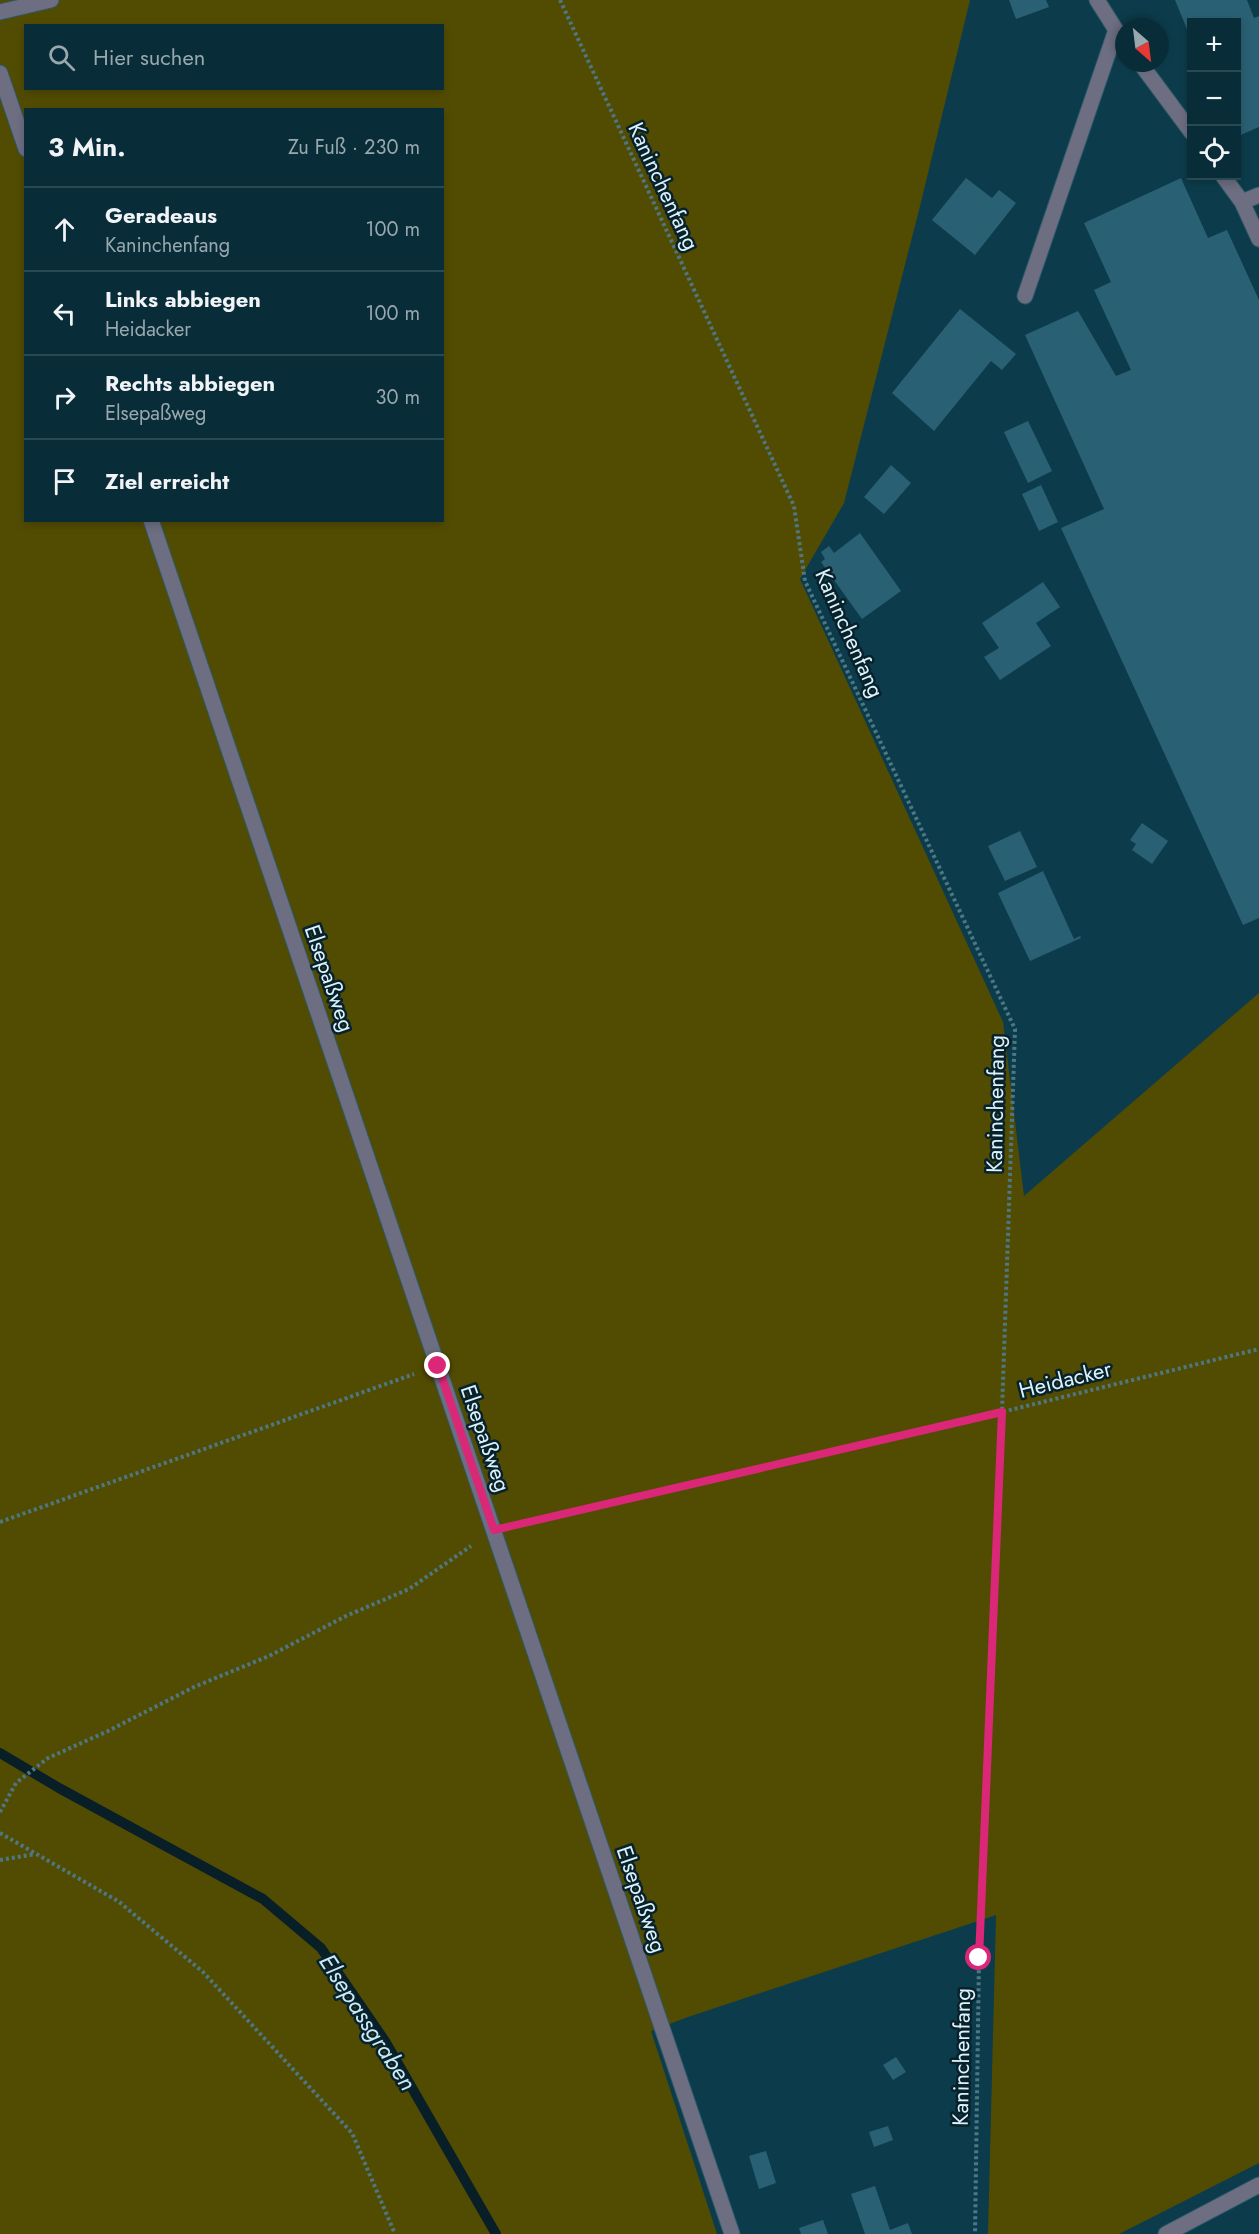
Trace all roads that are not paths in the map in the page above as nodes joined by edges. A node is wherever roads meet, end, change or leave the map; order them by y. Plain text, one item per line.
1 (51, 0) edge
2 (1097, 0) edge
3 (0, 12) edge
4 (1115, 27) edge
5 (1115, 49) edge
6 (1147, 72) edge
7 (0, 74) edge
8 (1187, 128) edge
9 (24, 143) edge
10 (1226, 180) edge
11 (1259, 195) edge
12 (1242, 202) junction
13 (1259, 239) edge
14 (1026, 296) dead end
15 (152, 522) edge
16 (1259, 2185) edge
17 (732, 2234) edge
18 (1166, 2234) edge

1 - 3 street
2 - 4 street
5 - 14 street
6 - 8 street
7 - 9 street
10 - 12 street
11 - 12 street
12 - 13 street
15 - 17 street, Elsepaßweg
16 - 18 street

